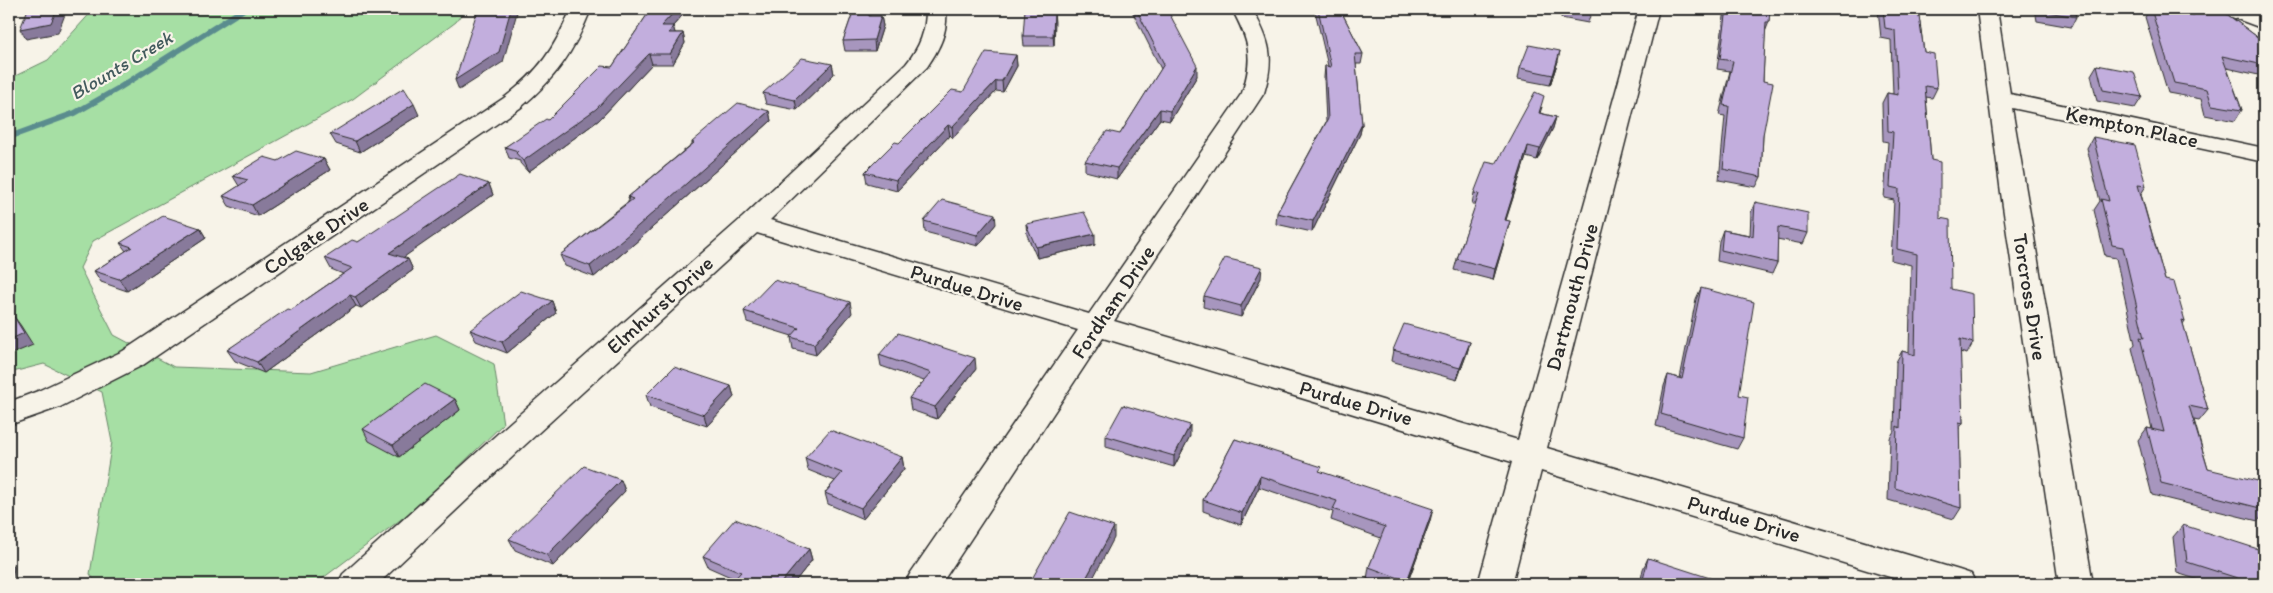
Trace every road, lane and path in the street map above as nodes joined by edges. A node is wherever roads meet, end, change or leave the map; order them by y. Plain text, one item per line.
1 (581, 9) edge
2 (936, 9) edge
3 (1242, 9) edge
4 (1649, 9) edge
5 (1987, 9) edge
6 (2228, 9) edge
7 (2264, 23) edge
8 (2000, 99) junction
9 (2264, 155) edge
10 (752, 222) junction
11 (1096, 327) junction
12 (9, 414) edge
13 (1530, 454) junction
14 (355, 584) edge
15 (922, 584) edge
16 (1495, 584) edge
17 (1959, 584) edge
18 (2076, 584) edge

1 - 12 street, Colgate Drive
2 - 10 street, Elmhurst Drive
3 - 11 street, Fordham Drive
4 - 13 street, Dartmouth Drive
5 - 8 street, Torcross Drive
6 - 7 street
8 - 9 street, Kempton Place
8 - 18 street, Torcross Drive
10 - 11 street, Purdue Drive
10 - 14 street, Elmhurst Drive
11 - 13 street, Purdue Drive
11 - 15 street, Fordham Drive
13 - 16 street, Dartmouth Drive
13 - 17 street, Purdue Drive

